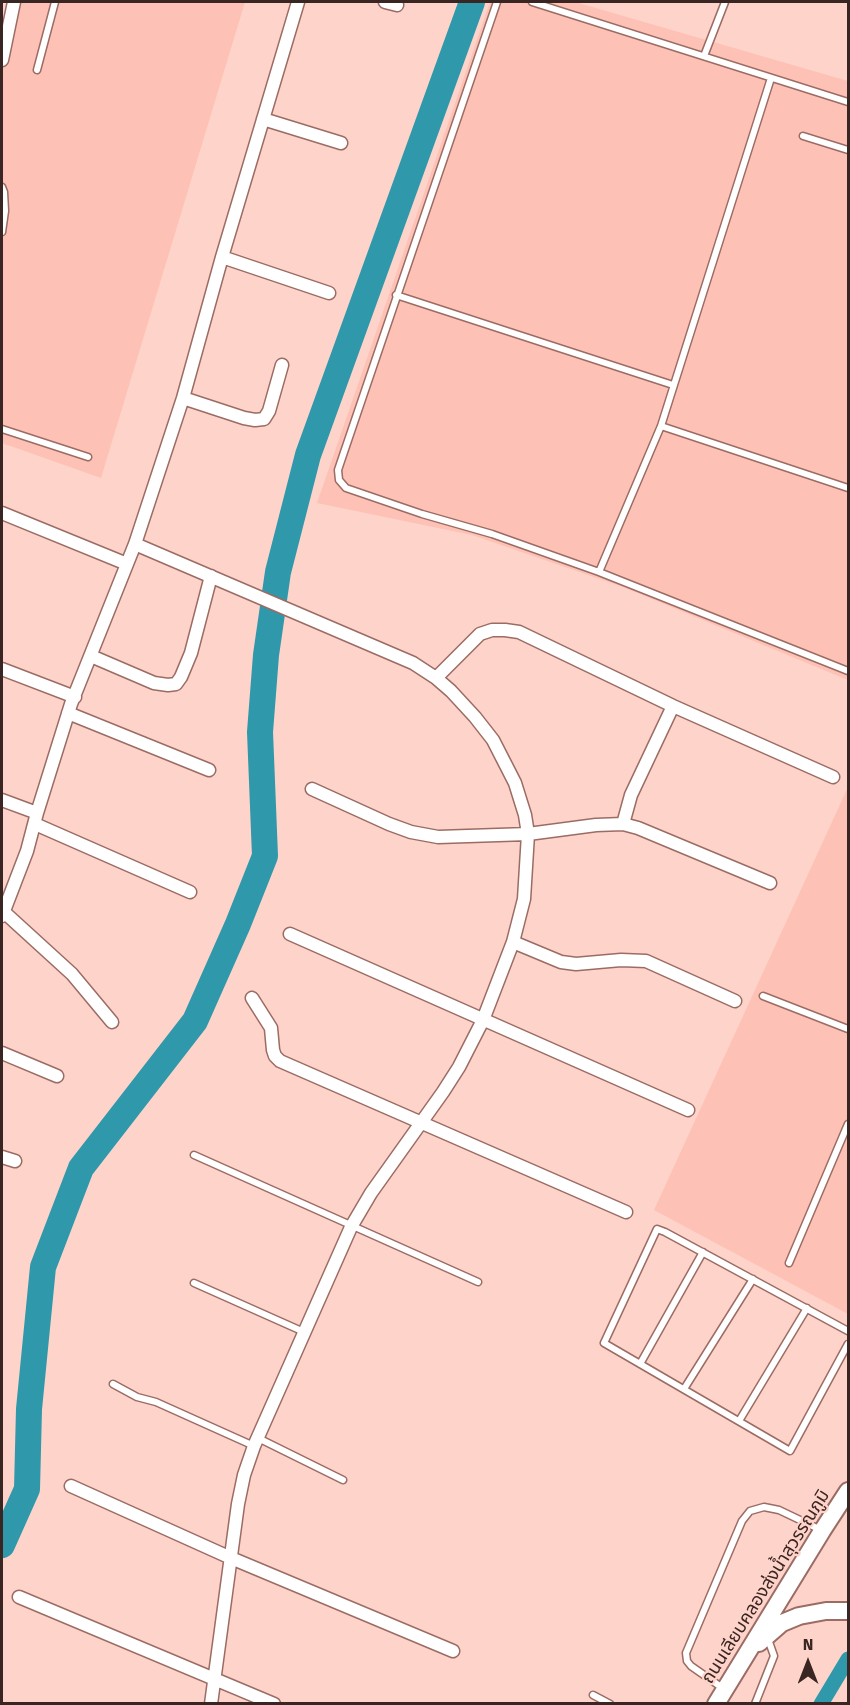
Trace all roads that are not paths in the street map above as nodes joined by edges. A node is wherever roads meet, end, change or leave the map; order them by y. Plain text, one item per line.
1 (14, 2) edge
2 (55, 2) edge
3 (298, 2) edge
4 (385, 2) edge
5 (497, 2) edge
6 (532, 2) edge
7 (725, 2) edge
8 (397, 5) dead end
9 (704, 56) junction
10 (2, 60) edge
11 (37, 70) dead end
12 (771, 78) junction
13 (849, 102) edge
14 (263, 119) junction
15 (803, 136) dead end
16 (341, 143) dead end
17 (849, 150) edge
18 (2, 187) edge
19 (2, 231) edge
20 (222, 257) junction
21 (329, 293) dead end
22 (396, 296) junction
23 (282, 365) dead end
24 (673, 385) junction
25 (183, 398) junction
26 (660, 426) junction
27 (2, 429) edge
28 (88, 456) dead end
29 (849, 488) edge
30 (2, 513) edge
31 (135, 544) junction
32 (127, 564) junction
33 (599, 572) junction
34 (211, 576) junction
35 (91, 656) junction
36 (2, 669) edge
37 (849, 671) edge
38 (436, 678) junction
39 (75, 697) junction
40 (673, 706) junction
41 (68, 713) junction
42 (209, 770) dead end
43 (833, 777) dead end
44 (312, 789) dead end
45 (2, 800) edge
46 (36, 819) junction
47 (623, 824) junction
48 (528, 834) junction
49 (770, 883) dead end
50 (190, 892) dead end
51 (3, 914) edge
52 (290, 934) dead end
53 (513, 942) junction
54 (763, 996) dead end
55 (252, 998) dead end
56 (735, 1000) dead end
57 (483, 1020) junction
58 (112, 1022) dead end
59 (849, 1029) edge
60 (2, 1053) edge
61 (57, 1076) dead end
62 (688, 1110) dead end
63 (422, 1122) junction
64 (849, 1124) edge
65 (194, 1155) dead end
66 (2, 1157) edge
67 (15, 1161) dead end
68 (626, 1212) dead end
69 (351, 1227) junction
70 (703, 1252) junction
71 (789, 1263) dead end
72 (753, 1279) junction
73 (478, 1282) dead end
74 (194, 1283) dead end
75 (807, 1308) junction
76 (849, 1331) edge
77 (304, 1332) junction
78 (849, 1344) edge
79 (640, 1364) junction
80 (113, 1384) dead end
81 (684, 1389) junction
82 (739, 1421) junction
83 (256, 1442) junction
84 (343, 1480) dead end
85 (72, 1486) dead end
86 (849, 1491) edge
87 (822, 1531) junction
88 (231, 1558) junction
89 (19, 1597) dead end
90 (849, 1611) edge
91 (767, 1635) junction
92 (453, 1651) dead end
93 (740, 1663) junction
94 (215, 1678) junction
95 (593, 1695) dead end
96 (720, 1696) edge
97 (211, 1704) edge
98 (274, 1704) edge
99 (610, 1704) edge
100 (755, 1704) edge

1 - 10 street
2 - 11 lane
3 - 14 street
4 - 8 street
5 - 22 lane
6 - 9 lane
7 - 9 lane
9 - 12 lane
12 - 13 lane
12 - 24 lane
14 - 16 street
14 - 20 street
15 - 17 lane
18 - 19 lane
20 - 21 street
20 - 25 street
22 - 24 lane
22 - 33 lane
23 - 25 street
24 - 26 lane
25 - 31 street
26 - 29 lane
26 - 33 lane
27 - 28 lane
30 - 32 street
31 - 32 street
31 - 34 street
32 - 35 street
33 - 37 lane
34 - 35 street
34 - 38 street
35 - 39 street
36 - 39 street
38 - 40 street
38 - 48 street
39 - 41 street
40 - 43 street
40 - 47 street
41 - 42 street
41 - 46 street
44 - 48 street
45 - 46 street
46 - 50 street
46 - 51 street
47 - 48 street
47 - 49 street
48 - 53 street
51 - 58 street
52 - 57 street
53 - 56 street
53 - 57 street
54 - 59 lane
55 - 63 street
57 - 62 street
57 - 63 street
60 - 61 street
63 - 68 street
63 - 69 street
64 - 71 lane
65 - 69 lane
66 - 67 street
69 - 73 lane
69 - 77 street
70 - 72 lane
70 - 79 lane
70 - 79 lane
72 - 75 lane
72 - 81 lane
74 - 77 lane
75 - 76 lane
75 - 82 lane
77 - 83 street
78 - 82 lane
79 - 81 lane
80 - 83 lane
81 - 82 lane
83 - 84 lane
83 - 88 street
85 - 88 street
86 - 87 main road, ถนนเลียบคลองส่งน้ำสุวรรณภูมิ
87 - 93 main road, ถนนเลียบคลองส่งน้ำสุวรรณภูมิ
87 - 96 lane
88 - 92 street
88 - 94 street
89 - 94 street
90 - 91 main road
91 - 93 main road
91 - 100 lane
93 - 96 main road, ถนนเลียบคลองส่งน้ำสุวรรณภูมิ
94 - 97 street
94 - 98 street
95 - 99 lane

